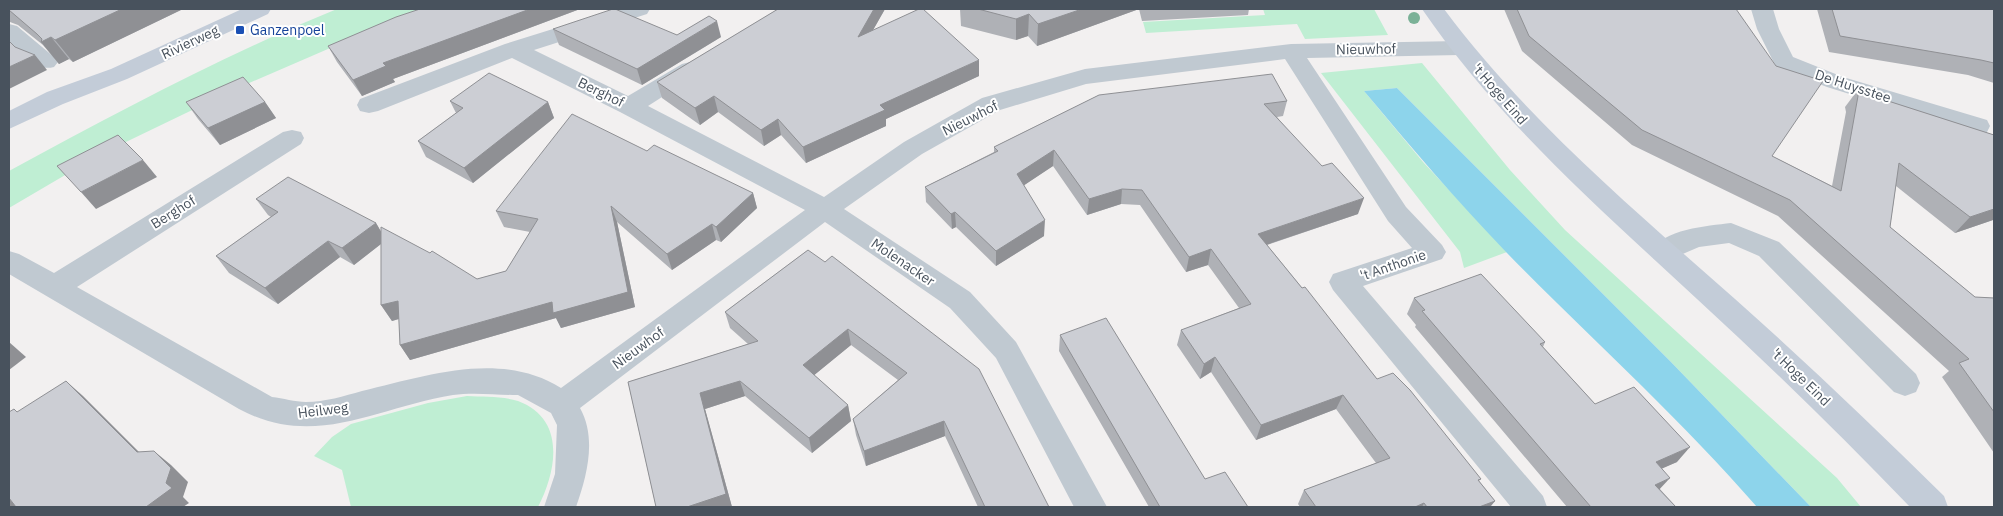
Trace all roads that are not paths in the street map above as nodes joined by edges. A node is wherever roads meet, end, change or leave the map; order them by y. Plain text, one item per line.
1 (260, 9) edge
2 (639, 9) edge
3 (1434, 9) edge
4 (1762, 9) edge
5 (9, 31) edge
6 (1460, 48) junction
7 (513, 49) junction
8 (1291, 51) junction
9 (712, 56) edge
10 (46, 62) edge
11 (119, 74) junction
12 (369, 105) dead end
13 (630, 106) junction
14 (9, 121) edge
15 (1978, 126) dead end
16 (9, 138) edge
17 (292, 138) dead end
18 (825, 209) junction
19 (1664, 252) junction
20 (9, 261) edge
21 (54, 287) junction
22 (1906, 383) dead end
23 (562, 404) junction
24 (560, 507) edge
25 (1091, 507) edge
26 (1531, 507) edge
27 (1932, 507) edge

1 - 11 street, Rivierweg
2 - 7 street
3 - 6 street, 't Hoge Eind
4 - 15 street, De Huysstee
5 - 10 street
6 - 8 street, Nieuwhof
6 - 19 street, 't Hoge Eind
7 - 12 street
7 - 13 street, Berghof
8 - 18 street, Nieuwhof
8 - 26 street, 't Anthonie
9 - 13 street, Berghof
11 - 14 street, Rivierweg
11 - 16 street, Rivierweg
13 - 18 street, Molenacker
17 - 21 street, Berghof
18 - 23 street, Nieuwhof
18 - 25 street, Molenacker
19 - 22 street
19 - 27 street, 't Hoge Eind
20 - 21 street, Heilweg
21 - 23 street, Heilweg
23 - 24 street

